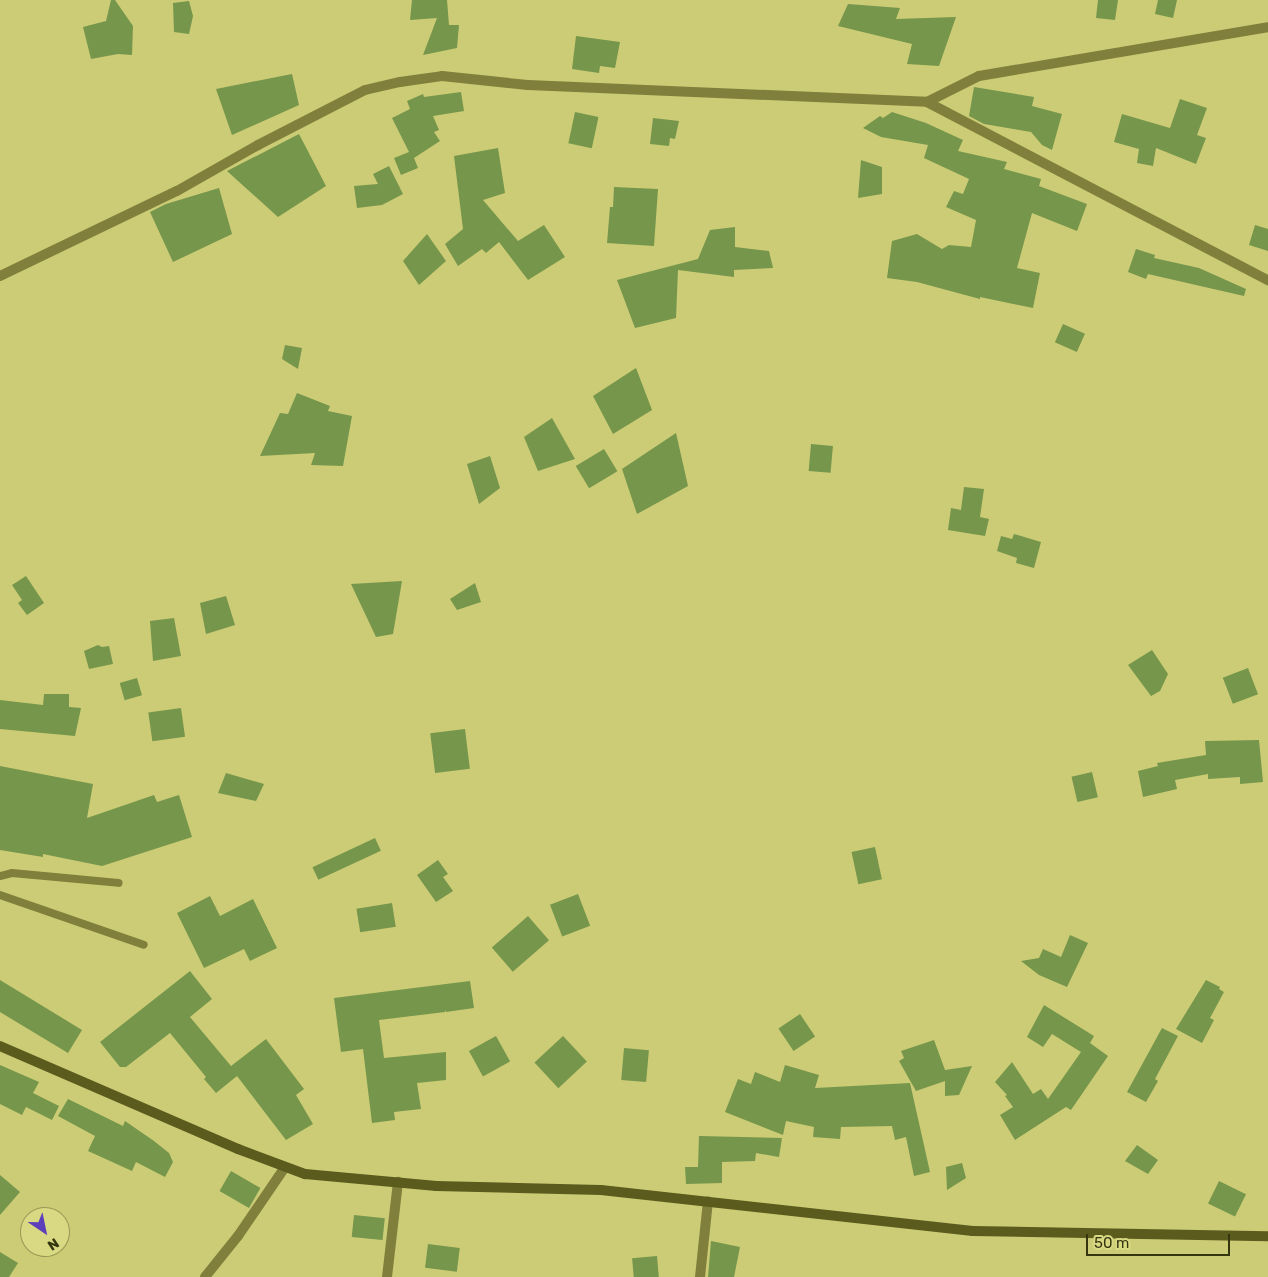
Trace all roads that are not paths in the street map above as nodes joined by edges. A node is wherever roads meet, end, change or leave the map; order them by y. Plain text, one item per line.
1 (1268, 27) edge
2 (927, 102) junction
3 (0, 276) edge
4 (1268, 280) edge
5 (0, 876) edge
6 (119, 883) dead end
7 (0, 895) edge
8 (144, 945) dead end
9 (0, 1046) edge
10 (286, 1167) junction
11 (398, 1182) junction
12 (708, 1201) junction
13 (1268, 1236) edge
14 (205, 1277) edge
15 (387, 1277) edge
16 (700, 1277) edge

1 - 2 street
2 - 3 street
2 - 4 street
5 - 6 lane
7 - 8 lane
9 - 10 street
10 - 11 street
10 - 14 street
11 - 12 street
11 - 15 street
12 - 13 street
12 - 16 street

